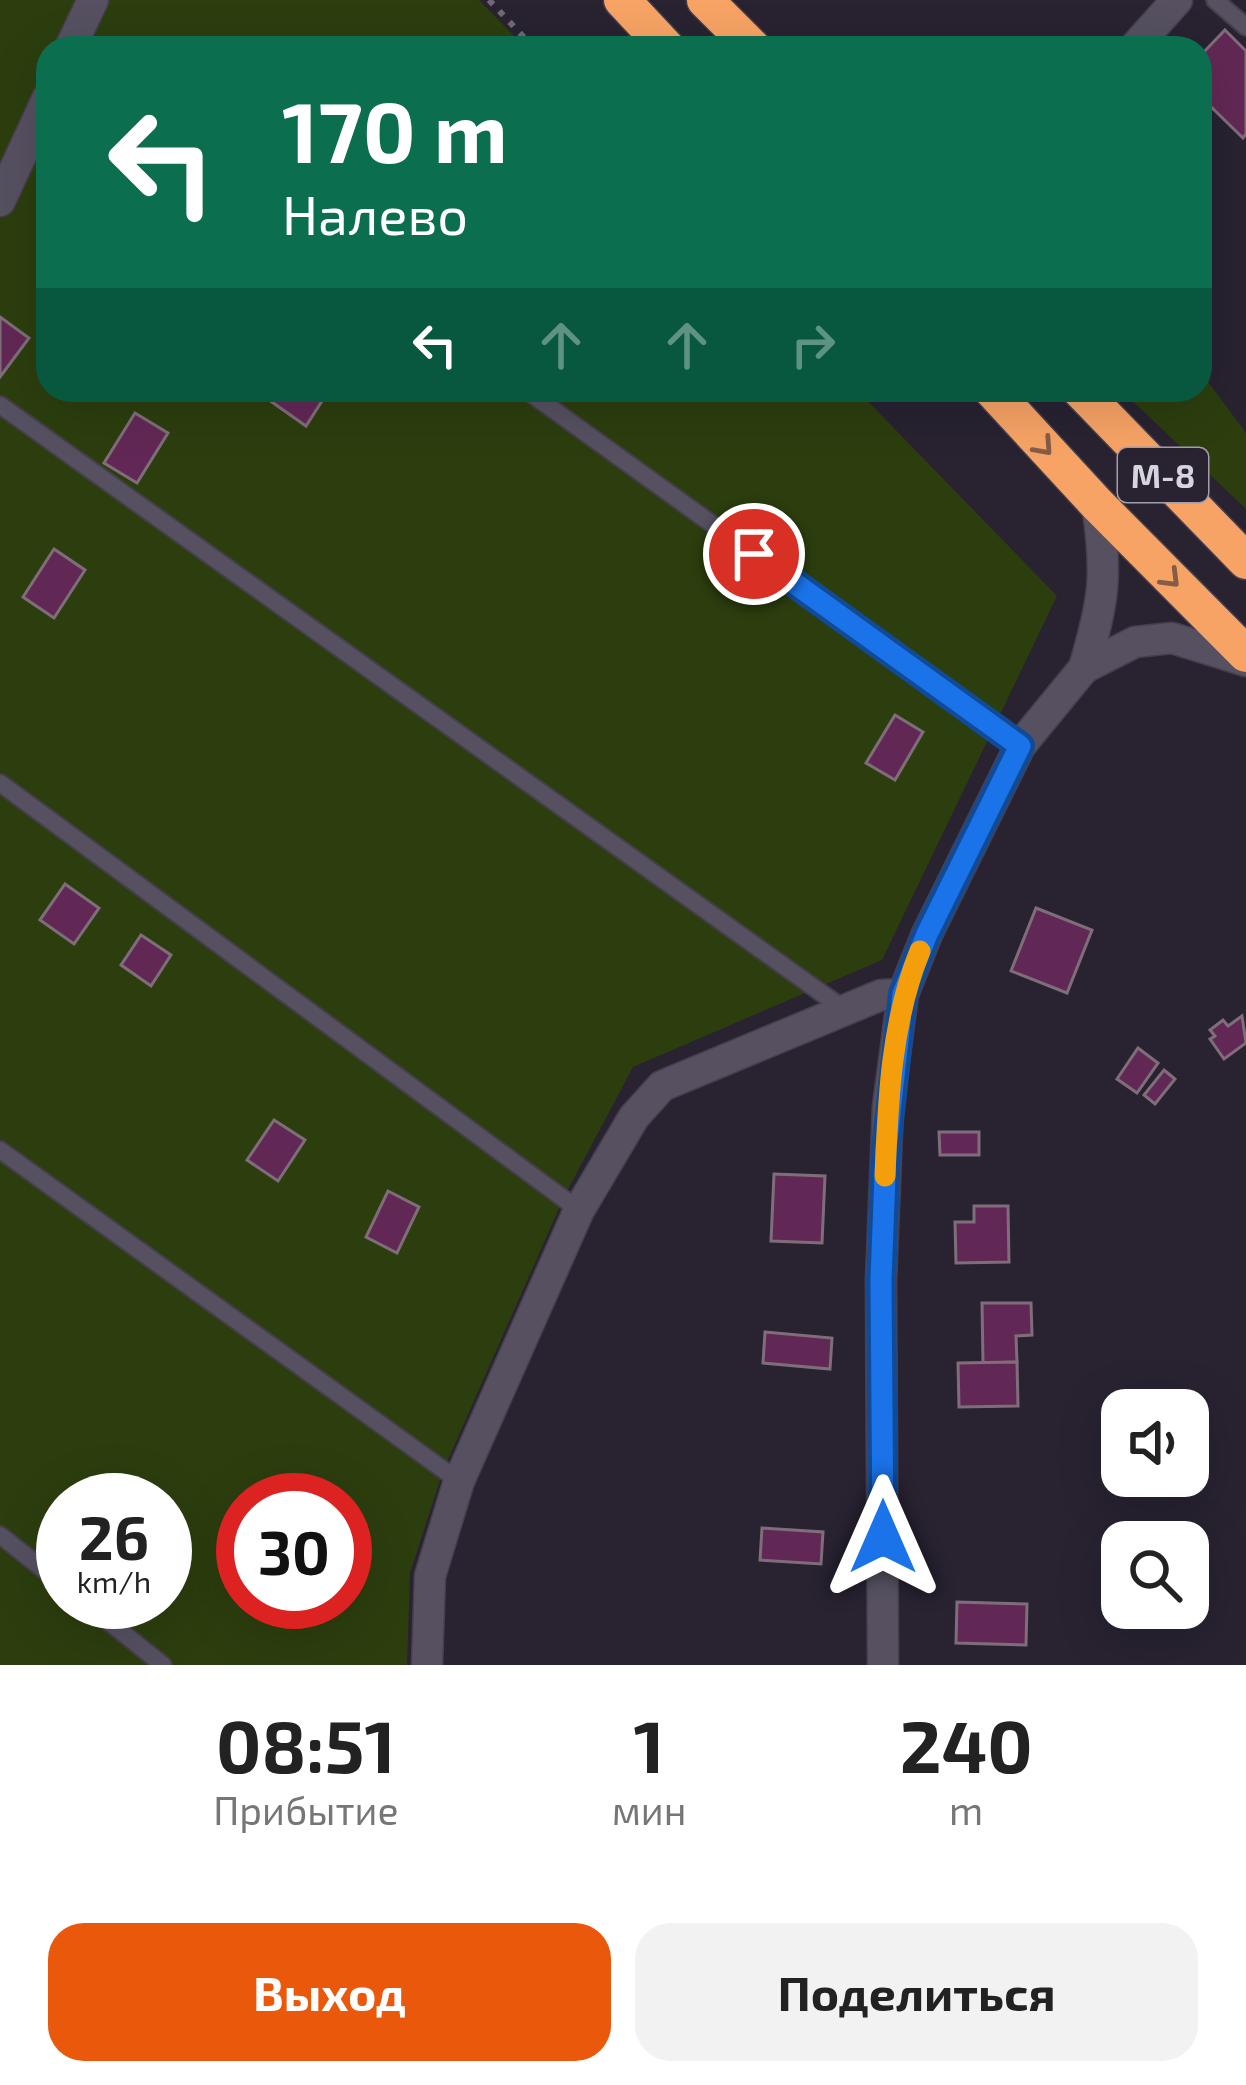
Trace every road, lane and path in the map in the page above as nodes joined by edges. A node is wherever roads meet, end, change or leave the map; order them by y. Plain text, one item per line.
1 (93, 0) edge
2 (489, 0) edge
3 (622, 0) edge
4 (705, 0) edge
5 (1178, 0) edge
6 (1215, 0) edge
7 (1246, 27) edge
8 (76, 36) edge
9 (523, 36) edge
10 (656, 36) edge
11 (741, 36) edge
12 (1145, 36) edge
13 (36, 123) edge
14 (0, 201) edge
15 (543, 402) edge
16 (1003, 402) edge
17 (1092, 402) edge
18 (0, 405) edge
19 (1097, 504) junction
20 (1246, 561) edge
21 (1246, 657) edge
22 (1084, 668) junction
23 (1020, 746) junction
24 (0, 782) edge
25 (903, 994) junction
26 (848, 1012) junction
27 (0, 1150) edge
28 (579, 1210) junction
29 (459, 1481) junction
30 (0, 1534) edge
31 (36, 1563) edge
32 (118, 1629) edge
33 (163, 1665) edge
34 (427, 1665) edge
35 (883, 1665) edge

1 - 8 street
2 - 9 path
3 - 10 highway
4 - 11 highway
5 - 12 street
6 - 7 lane
13 - 14 street
15 - 23 lane
16 -> 19 highway, М-8
17 - 20 highway, М-8
18 - 26 lane
19 -> 21 highway, М-8
19 - 22 street
21 - 22 street
22 - 23 street
23 - 25 street
24 - 28 lane
25 - 26 street
25 - 35 street
26 - 28 street
27 - 29 lane
28 - 29 street
29 - 34 street
30 - 31 lane
32 - 33 lane

